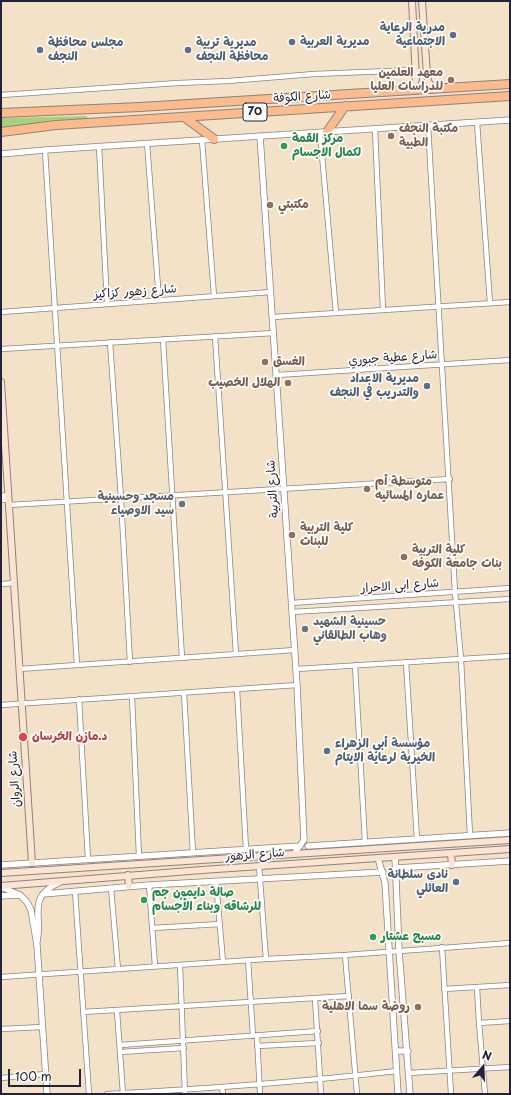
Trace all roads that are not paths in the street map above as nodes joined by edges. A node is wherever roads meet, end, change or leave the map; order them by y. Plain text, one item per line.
1 (422, 1) edge
2 (412, 2) edge
3 (416, 70) junction
4 (426, 70) junction
5 (510, 84) edge
6 (435, 89) junction
7 (407, 91) junction
8 (1, 95) edge
9 (510, 96) edge
10 (440, 101) junction
11 (345, 106) junction
12 (1, 113) edge
13 (184, 117) junction
14 (510, 120) edge
15 (477, 122) junction
16 (428, 125) junction
17 (375, 129) junction
18 (2, 132) edge
19 (324, 132) junction
20 (260, 136) junction
21 (214, 139) junction
22 (202, 140) junction
23 (147, 143) junction
24 (99, 146) junction
25 (45, 150) junction
26 (1, 154) edge
27 (271, 292) junction
28 (214, 296) junction
29 (159, 300) junction
30 (510, 302) edge
31 (490, 303) junction
32 (108, 304) junction
33 (438, 306) junction
34 (55, 307) junction
35 (384, 310) junction
36 (1, 312) edge
37 (336, 313) junction
38 (273, 317) junction
39 (274, 333) junction
40 (215, 336) junction
41 (163, 339) junction
42 (110, 342) junction
43 (56, 346) junction
44 (1, 349) edge
45 (510, 360) edge
46 (441, 364) junction
47 (277, 375) junction
48 (1, 382) edge
49 (450, 479) junction
50 (284, 489) junction
51 (224, 492) junction
52 (1, 496) edge
53 (173, 496) junction
54 (122, 498) junction
55 (1, 500) edge
56 (8, 500) junction
57 (67, 502) junction
58 (14, 583) junction
59 (1, 584) edge
60 (510, 588) edge
61 (455, 592) junction
62 (510, 598) edge
63 (456, 602) junction
64 (291, 603) junction
65 (292, 612) junction
66 (295, 650) junction
67 (236, 654) junction
68 (510, 656) edge
69 (182, 658) junction
70 (461, 659) junction
71 (130, 662) junction
72 (406, 662) junction
73 (77, 665) junction
74 (355, 665) junction
75 (19, 669) junction
76 (296, 669) junction
77 (297, 685) junction
78 (237, 689) junction
79 (184, 692) junction
80 (132, 696) junction
81 (79, 699) junction
82 (21, 703) junction
83 (1, 705) edge
84 (510, 833) edge
85 (470, 835) junction
86 (450, 837) junction
87 (417, 839) junction
88 (304, 840) junction
89 (510, 840) edge
90 (365, 842) junction
91 (451, 844) junction
92 (300, 846) junction
93 (308, 846) junction
94 (510, 849) edge
95 (246, 850) junction
96 (320, 852) junction
97 (193, 853) junction
98 (294, 854) junction
99 (451, 854) junction
100 (139, 856) junction
101 (395, 857) junction
102 (378, 858) junction
103 (88, 859) junction
104 (216, 859) junction
105 (200, 860) junction
106 (67, 861) junction
107 (510, 861) edge
108 (32, 863) junction
109 (1, 865) edge
110 (452, 865) junction
111 (259, 866) junction
112 (67, 868) junction
113 (396, 868) junction
114 (218, 869) junction
115 (202, 870) junction
116 (383, 872) junction
117 (1, 873) edge
118 (128, 875) junction
119 (260, 878) junction
120 (62, 880) junction
121 (216, 881) junction
122 (149, 885) junction
123 (1, 886) edge
124 (129, 886) junction
125 (111, 888) junction
126 (75, 891) junction
127 (42, 894) junction
128 (20, 895) junction
129 (1, 896) edge
130 (220, 924) junction
131 (152, 928) junction
132 (510, 943) edge
133 (37, 945) junction
134 (442, 947) junction
135 (399, 950) junction
136 (389, 951) junction
137 (345, 955) junction
138 (266, 959) junction
139 (248, 960) junction
140 (400, 961) junction
141 (223, 962) junction
142 (390, 962) junction
143 (180, 965) junction
144 (155, 966) junction
145 (118, 969) junction
146 (80, 971) junction
147 (39, 974) junction
148 (1, 977) edge
149 (510, 985) edge
150 (477, 987) junction
151 (444, 989) junction
152 (349, 996) junction
153 (315, 999) junction
154 (250, 1002) junction
155 (182, 1007) junction
156 (117, 1011) junction
157 (83, 1012) junction
158 (510, 1021) edge
159 (479, 1023) junction
160 (42, 1027) junction
161 (1, 1029) edge
162 (318, 1031) junction
163 (255, 1036) junction
164 (184, 1041) junction
165 (319, 1043) junction
166 (120, 1045) junction
167 (257, 1046) junction
168 (184, 1048) junction
169 (396, 1051) junction
170 (408, 1051) junction
171 (120, 1052) junction
172 (510, 1067) edge
173 (483, 1068) junction
174 (397, 1071) junction
175 (450, 1071) junction
176 (409, 1073) junction
177 (45, 1074) junction
178 (356, 1076) junction
179 (1, 1078) edge
180 (320, 1080) junction
181 (259, 1084) junction
182 (222, 1087) junction
183 (185, 1092) edge
184 (47, 1094) edge
185 (89, 1094) edge
186 (107, 1094) edge
187 (123, 1094) edge
188 (223, 1094) edge
189 (260, 1094) edge
190 (321, 1094) edge
191 (357, 1094) edge
192 (398, 1094) edge
193 (410, 1094) edge
194 (451, 1094) edge
195 (485, 1094) edge

1 - 2 main road
1 - 4 main road
2 - 3 main road
3 - 4 main road
3 - 7 main road
3 - 8 street
4 - 6 main road
5 - 6 highway, شارع الكوفة / 70
6 - 7 highway, شارع الكوفة / 70
6 - 10 highway
7 - 12 highway, شارع الكوفة / 70
9 - 10 highway, شارع الكوفة / 70
10 - 11 highway, شارع الكوفة / 70
11 - 13 highway, شارع الكوفة / 70
11 - 19 highway
13 - 18 highway, شارع الكوفة / 70
13 - 21 highway
14 - 15 street
15 - 16 street
15 - 31 street
16 - 17 street
16 - 33 street
17 - 19 street
17 - 35 street
19 - 20 street
19 - 37 street
20 - 21 street
20 - 27 street, شارع التربية
21 - 22 street
22 - 23 street
22 - 28 street
23 - 24 street
23 - 29 street
24 - 25 street
24 - 32 street
25 - 26 street
25 - 34 street
27 - 28 street, شارع زهور كزاكيز
27 - 38 street, شارع التربية
28 - 29 street, شارع زهور كزاكيز
29 - 32 street, شارع زهور كزاكيز
30 - 31 street
31 - 33 street
32 - 34 street, شارع زهور كزاكيز
33 - 35 street
33 - 46 street
34 - 36 street, شارع زهور كزاكيز
34 - 43 street
35 - 37 street
37 - 38 street
38 - 39 street, شارع التربية
39 - 40 street
39 - 47 street, شارع التربية
40 - 41 street
40 - 51 street
41 - 42 street
41 - 53 street
42 - 43 street
42 - 54 street
43 - 44 street
43 - 57 street
45 - 46 street, شارع عطية جبوري
46 - 47 street, شارع عطية جبوري
46 - 49 street
47 - 50 street, شارع التربية
48 - 56 main road, شارع الروان
49 - 50 street
49 - 61 street
50 - 51 street
50 - 64 street, شارع التربية
51 - 53 street
51 - 67 street
52 - 56 street
53 - 54 street
53 - 69 street
54 - 57 street
54 - 71 street
55 - 56 street
56 - 57 street
56 - 58 main road, شارع الروان
57 - 73 street
58 - 59 street
58 - 75 main road, شارع الروان
60 - 61 street, شارع ابی الاحرار
61 - 63 street
61 - 64 street, شارع ابی الاحرار
62 - 63 street, شارع ابی الاحرار
63 - 65 street, شارع ابی الاحرار
63 - 70 street
64 - 65 street, شارع التربية
65 - 66 street, شارع التربية
66 - 67 street
66 - 76 street, شارع التربية
67 - 69 street
68 - 70 street
69 - 71 street
70 - 72 street
70 - 85 street
71 - 73 street
72 - 74 street
72 - 87 street
73 - 75 street
74 - 76 street
74 - 90 street
75 - 82 main road, شارع الروان
76 - 77 street, شارع التربية
77 - 78 street
77 - 88 street, شارع التربية
78 - 79 street
78 - 95 street
79 - 80 street
79 - 97 street
80 - 81 street
80 - 100 street
81 - 82 street
81 - 103 street
82 - 83 street
82 - 108 main road, شارع الروان
84 - 85 street
85 - 86 street
86 - 87 street
86 - 91 main road
87 - 90 street
88 - 92 street
88 - 93 street
89 - 91 main road, شارع الزهور
90 - 93 street
91 - 96 main road, شارع الزهور
92 - 95 street
92 - 98 street
93 - 96 street
94 - 99 main road, شارع الزهور
95 - 97 street
96 - 98 main road, شارع الزهور
97 - 100 street
98 - 104 main road, شارع الزهور
99 - 101 main road, شارع الزهور
99 - 110 main road
100 - 103 street
101 - 102 main road, شارع الزهور
101 - 113 street
102 - 111 main road, شارع الزهور
102 - 116 street
103 - 106 street
104 - 105 main road, شارع الزهور
104 - 114 main road
105 - 112 main road, شارع الزهور
105 - 115 main road
106 - 108 street
106 - 112 main road
107 - 110 street
108 - 109 street
110 - 113 street
111 - 114 main road, شارع الزهور
111 - 119 street
112 - 117 main road, شارع الزهور
113 - 135 street
114 - 115 main road, شارع الزهور
115 - 118 main road, شارع الزهور
116 - 119 street
116 - 136 street
118 - 120 main road, شارع الزهور
118 - 124 main road
119 - 121 street
119 - 138 street
120 - 123 main road, شارع الزهور
120 - 127 street
121 - 122 street
121 - 130 street
122 - 124 street
122 - 131 street
123 - 128 street
124 - 125 street
125 - 126 street
125 - 145 street
126 - 127 street
126 - 146 street
127 - 133 street
128 - 129 street
128 - 133 street
130 - 131 street
130 - 141 street
131 - 144 street
132 - 134 street
133 - 147 street
134 - 135 street
134 - 151 street
135 - 136 street
135 - 140 street
136 - 137 street
136 - 142 street
137 - 138 street
137 - 152 street
138 - 139 street
139 - 141 street
139 - 154 street
140 - 142 street
140 - 170 street
141 - 143 street
142 - 169 street
143 - 144 street
143 - 155 street
144 - 145 street
145 - 146 street
146 - 147 street
146 - 157 street
147 - 148 street
147 - 160 street
149 - 150 street
150 - 151 street
150 - 159 street
151 - 175 street
152 - 153 street
152 - 178 street
153 - 154 street
153 - 162 street
154 - 155 street
154 - 163 street
155 - 156 street
155 - 164 street
156 - 157 street
156 - 166 street
157 - 185 street
158 - 159 street
159 - 173 street
160 - 161 street
160 - 177 street
162 - 163 street
162 - 165 street
163 - 164 street
163 - 167 street
164 - 166 street
164 - 168 street
165 - 167 street
165 - 180 street
166 - 171 street
167 - 181 street
168 - 171 street
168 - 183 street
169 - 170 street
169 - 174 street
170 - 176 street
171 - 187 street
172 - 173 street
173 - 175 street
173 - 195 street
174 - 178 street
174 - 192 street
175 - 176 street
175 - 194 street
176 - 193 street
177 - 179 street
177 - 184 street
178 - 180 street
178 - 191 street
180 - 181 street
180 - 190 street
181 - 182 street
181 - 189 street
182 - 183 street
182 - 188 street
183 - 187 street
186 - 187 street

